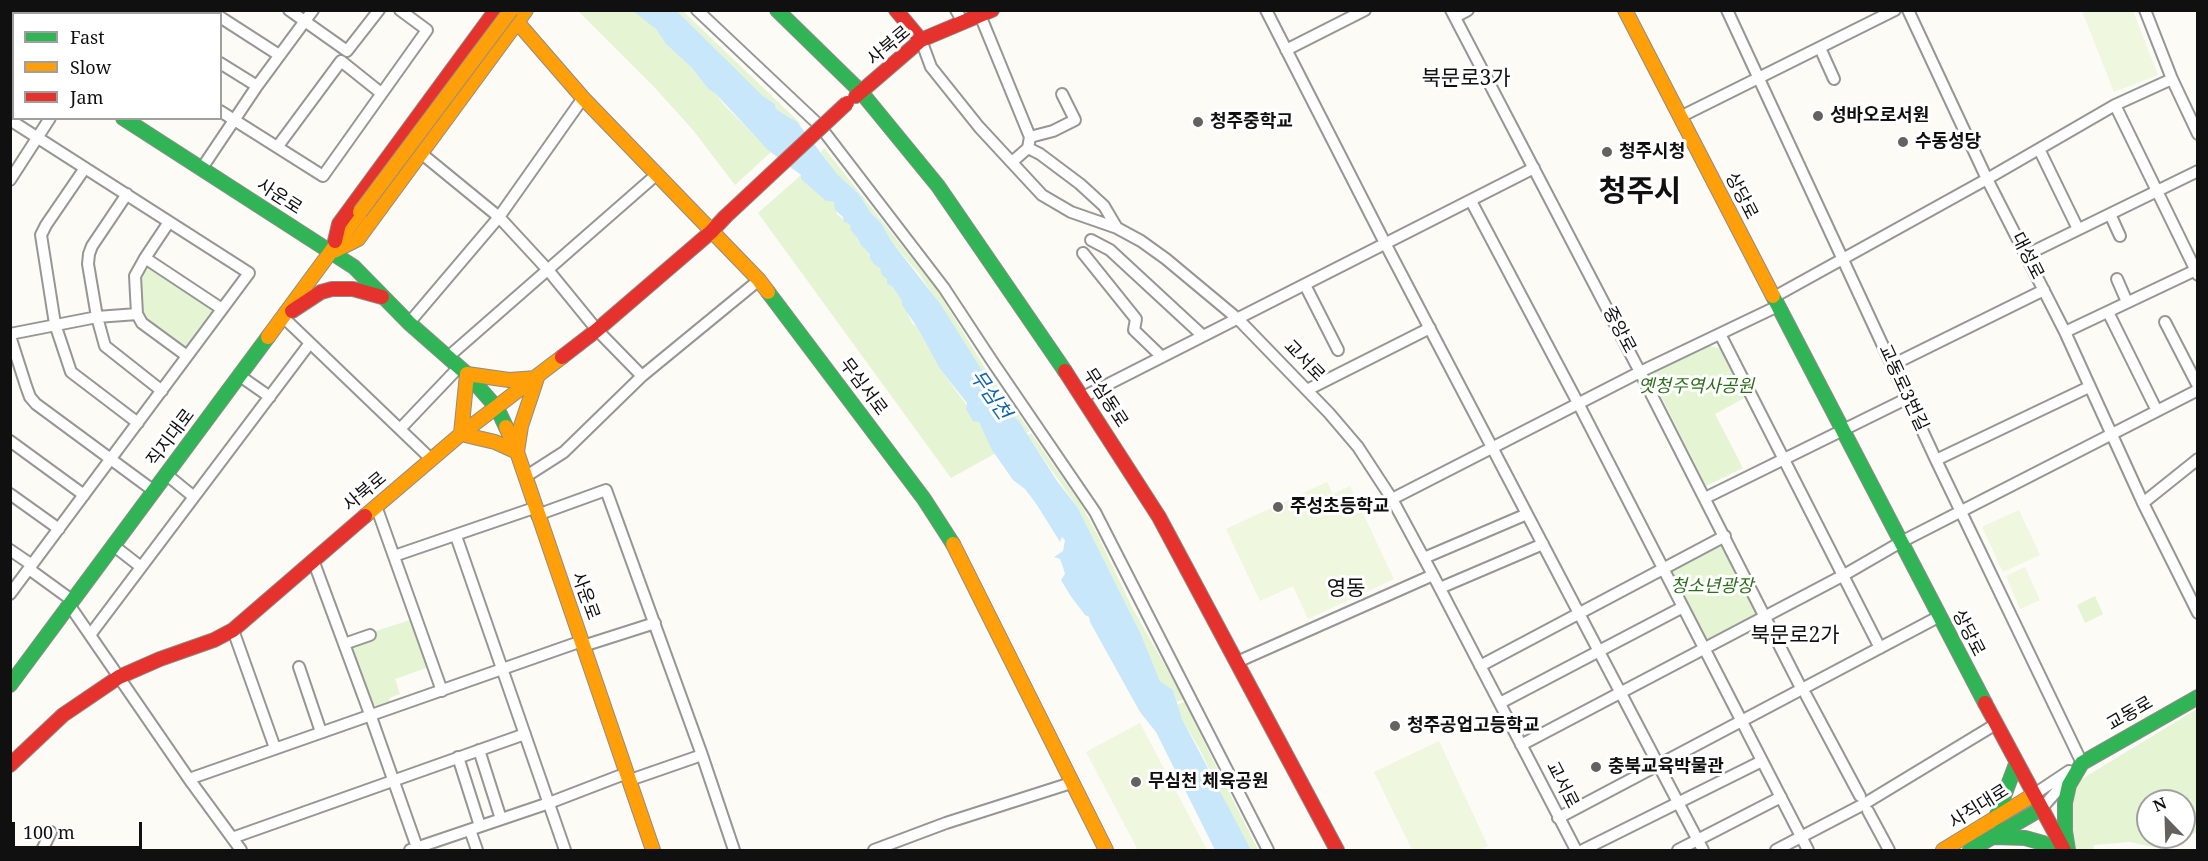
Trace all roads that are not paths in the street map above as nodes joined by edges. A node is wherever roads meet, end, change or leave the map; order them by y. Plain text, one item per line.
1 (289, 10) edge
2 (313, 10) edge
3 (379, 10) edge
4 (400, 10) edge
5 (497, 10) edge
6 (697, 10) edge
7 (777, 10) edge
8 (896, 10) edge
9 (1266, 10) edge
10 (1365, 10) edge
11 (1468, 10) edge
12 (1625, 10) edge
13 (1727, 10) edge
14 (1895, 10) edge
15 (1908, 10) edge
16 (2145, 10) edge
17 (986, 13) edge
18 (1453, 14) edge
19 (519, 15) edge
20 (960, 16) edge
21 (222, 18) edge
22 (304, 21) junction
23 (921, 40) junction
24 (1820, 48) junction
25 (1286, 50) junction
26 (279, 55) junction
27 (222, 64) edge
28 (1834, 79) dead end
29 (2172, 79) junction
30 (1758, 80) junction
31 (256, 86) junction
32 (861, 92) junction
33 (381, 93) junction
34 (1062, 94) dead end
35 (583, 98) junction
36 (2115, 105) junction
37 (222, 112) edge
38 (1680, 117) junction
39 (10, 120) edge
40 (49, 120) edge
41 (126, 120) edge
42 (234, 120) junction
43 (2198, 134) edge
44 (38, 138) junction
45 (1029, 142) junction
46 (278, 146) junction
47 (2039, 149) junction
48 (422, 154) junction
49 (1012, 162) junction
50 (85, 168) junction
51 (202, 168) junction
52 (1534, 168) junction
53 (2198, 171) edge
54 (656, 175) junction
55 (1988, 179) junction
56 (10, 180) edge
57 (2156, 191) junction
58 (127, 194) junction
59 (1471, 201) junction
60 (2110, 214) junction
61 (499, 217) junction
62 (170, 222) junction
63 (1117, 228) junction
64 (2078, 229) junction
65 (711, 232) junction
66 (2120, 236) dead end
67 (1091, 240) dead end
68 (1386, 245) junction
69 (332, 252) junction
70 (1083, 253) dead end
71 (2026, 255) junction
72 (145, 258) junction
73 (1843, 260) junction
74 (548, 270) junction
75 (2197, 272) edge
76 (2117, 279) dead end
77 (759, 280) junction
78 (1305, 285) junction
79 (2044, 290) junction
80 (386, 298) junction
81 (1776, 302) junction
82 (2127, 302) junction
83 (222, 309) junction
84 (2108, 312) junction
85 (137, 314) junction
86 (97, 317) junction
87 (283, 317) junction
88 (1238, 319) junction
89 (2165, 322) dead end
90 (409, 323) junction
91 (55, 324) junction
92 (1430, 328) junction
93 (597, 330) junction
94 (2065, 332) junction
95 (1720, 334) junction
96 (10, 335) edge
97 (1203, 336) junction
98 (310, 343) junction
99 (1338, 350) dead end
100 (187, 356) junction
101 (448, 357) junction
102 (1162, 357) junction
103 (1892, 365) junction
104 (463, 371) junction
105 (1640, 372) junction
106 (240, 376) junction
107 (642, 376) junction
108 (537, 378) junction
109 (2089, 387) junction
110 (2198, 388) edge
111 (1307, 390) junction
112 (162, 391) junction
113 (270, 397) junction
114 (1083, 397) junction
115 (1908, 398) junction
116 (1578, 403) junction
117 (496, 408) junction
118 (2157, 411) junction
119 (138, 423) junction
120 (400, 429) junction
121 (1843, 430) junction
122 (461, 434) junction
123 (2111, 435) junction
124 (10, 441) edge
125 (1493, 447) junction
126 (517, 452) junction
127 (111, 459) junction
128 (431, 459) junction
129 (1784, 459) junction
130 (2198, 459) edge
131 (1936, 460) junction
132 (166, 474) junction
133 (525, 477) junction
134 (154, 491) junction
135 (10, 494) edge
136 (84, 495) junction
137 (194, 497) junction
138 (1705, 498) junction
139 (1392, 499) junction
140 (2143, 503) junction
141 (376, 506) junction
142 (536, 512) junction
143 (1962, 512) junction
144 (1527, 514) junction
145 (59, 529) junction
146 (456, 536) junction
147 (1725, 536) junction
148 (1901, 542) junction
149 (1543, 544) junction
150 (114, 546) junction
151 (10, 550) edge
152 (394, 556) junction
153 (1424, 558) junction
154 (313, 560) junction
155 (31, 567) junction
156 (141, 567) junction
157 (1662, 567) junction
158 (1433, 575) junction
159 (1844, 575) junction
160 (1440, 588) junction
161 (10, 594) edge
162 (71, 603) junction
163 (1683, 607) junction
164 (2198, 613) edge
165 (1578, 614) junction
166 (1940, 616) junction
167 (1765, 617) junction
168 (655, 623) junction
169 (233, 630) junction
170 (90, 635) junction
171 (370, 635) dead end
172 (344, 644) junction
173 (583, 644) junction
174 (1704, 648) junction
175 (1880, 648) junction
176 (1599, 651) junction
177 (1237, 662) junction
178 (1480, 666) junction
179 (298, 667) dead end
180 (504, 669) junction
181 (119, 677) junction
182 (1799, 684) dead end
183 (10, 685) edge
184 (442, 691) junction
185 (1621, 692) junction
186 (1806, 696) dead end
187 (2198, 697) edge
188 (1500, 703) junction
189 (370, 714) junction
190 (1742, 722) junction
191 (1996, 724) junction
192 (321, 732) junction
193 (525, 734) junction
194 (1521, 745) junction
195 (275, 748) junction
196 (479, 750) junction
197 (702, 755) junction
198 (458, 757) junction
199 (1762, 761) junction
200 (2082, 763) junction
201 (2016, 764) junction
202 (10, 765) edge
203 (1659, 766) junction
204 (628, 776) junction
205 (189, 779) junction
206 (392, 780) junction
207 (1071, 783) junction
208 (2033, 795) junction
209 (1780, 797) junction
210 (549, 802) junction
211 (1678, 802) junction
212 (1864, 804) junction
213 (2041, 809) junction
214 (1558, 818) junction
215 (501, 819) junction
216 (1995, 820) junction
217 (475, 828) junction
218 (51, 832) dead end
219 (1801, 837) junction
220 (1992, 837) junction
221 (232, 838) junction
222 (1698, 840) junction
223 (42, 850) edge
224 (241, 850) edge
225 (415, 850) edge
226 (477, 850) edge
227 (565, 850) edge
228 (653, 850) edge
229 (734, 850) edge
230 (874, 850) edge
231 (1106, 850) edge
232 (1268, 850) edge
233 (1337, 850) edge
234 (1576, 850) edge
235 (1583, 850) edge
236 (1678, 850) edge
237 (1703, 850) edge
238 (1776, 850) edge
239 (1808, 850) edge
240 (1889, 850) edge
241 (1943, 850) edge
242 (1970, 850) edge
243 (2056, 850) edge
244 (2066, 850) edge

1 - 22 street
2 - 22 street
3 - 22 street
4 - 33 street
5 - 19 street, 무심서로
5 - 69 street
6 - 232 street
7 - 32 street, 무심동로
8 - 23 street, 교서로
9 - 25 street
10 - 25 street
11 - 18 street
12 - 38 street, 상당로
13 - 30 street, 교동로3번길
14 - 24 street
15 - 55 street, 대성로
16 - 29 street
17 - 20 street, 사북로
17 - 45 street
18 - 52 street, 중앙로
19 - 35 street, 무심서로
19 - 48 street
19 - 69 street, 직지대로, bridge
20 - 23 street, 사북로
21 - 26 street
22 - 26 street
23 - 32 street, 사북로
23 - 49 street, 교서로
24 - 28 street
24 - 30 street
25 - 68 street
26 - 31 street
27 - 31 street
29 - 36 street
29 - 43 street
30 - 38 street
30 - 73 street, 교동로3번길
31 - 42 street
32 - 65 street, 사북로, bridge
32 - 114 street, 무심동로
33 - 46 street
33 - 46 street
34 - 45 street
35 - 54 street, 무심서로
35 - 61 street
36 - 47 street
36 - 57 street
37 - 42 street
38 - 81 street, 상당로
39 - 44 street
40 - 44 street
41 - 51 street, 사운로
42 - 46 street
42 - 51 street
44 - 50 street
44 - 56 street
45 - 49 street
45 - 63 street, 교서로
47 - 55 street
47 - 64 street
48 - 61 street
48 - 69 street
49 - 63 street, 교서로
50 - 58 street
50 - 91 street
51 - 69 street, 사운로
52 - 59 street
52 - 105 street, 중앙로
53 - 57 street
54 - 65 street, 무심서로
54 - 74 street
55 - 71 street, 대성로
55 - 73 street
57 - 60 street
57 - 75 street
58 - 62 street
58 - 86 street
59 - 68 street
59 - 116 street
60 - 64 street
60 - 66 street
61 - 74 street
61 - 90 street
62 - 72 street
62 - 83 street
63 - 88 street, 교서로
64 - 71 street
65 - 77 street, 무심서로
65 - 93 street, 사북로
67 - 97 street
68 - 78 street
68 - 92 street
69 - 80 street, 사운로
69 - 87 street, 직지대로
70 - 102 street
71 - 79 street, 대성로
72 - 83 street
72 - 85 street
73 - 81 street
73 - 103 street, 교동로3번길
74 - 93 street
74 - 101 street
75 - 82 street
76 - 82 street
77 - 107 street
77 - 207 street, 무심서로
78 - 88 street
78 - 99 street
79 - 94 street, 대성로
79 - 103 street
80 - 87 street
80 - 90 street, 사운로
81 - 95 street
81 - 121 street, 상당로
82 - 84 street
83 - 100 street
84 - 94 street
84 - 118 street
85 - 86 street
85 - 100 street
86 - 91 street
86 - 112 street
87 - 98 street
87 - 106 street, 직지대로
88 - 97 street
88 - 111 street, 교서로
89 - 110 street
90 - 101 street, 사운로
91 - 96 street
91 - 119 street
92 - 111 street
92 - 125 street
93 - 107 street
93 - 108 street, 사북로
94 - 109 street, 대성로
95 - 105 street
95 - 129 street
96 - 127 street
97 - 102 street
98 - 113 street
98 - 120 street
100 - 112 street
101 - 104 street, 사운로
102 - 114 street
103 - 115 street, 교동로3번길
104 - 108 street
104 - 117 street, 사운로
104 - 120 street
104 - 122 street
105 - 116 street
105 - 138 street, 중앙로
106 - 113 street
106 - 132 street, 직지대로
107 - 133 street
108 - 117 street, 사북로
108 - 126 street
109 - 123 street, 대성로
109 - 131 street
110 - 118 street
111 - 139 street, 교서로
112 - 119 street
113 - 137 street
114 - 177 street, 무심동로
115 - 121 street
115 - 131 street, 교동로3번길
116 - 125 street
116 - 157 street
117 - 122 street, 사북로
117 - 126 street, 사운로
118 - 123 street
119 - 127 street
120 - 128 street
121 - 129 street
121 - 148 street, 상당로
122 - 126 street
122 - 128 street, 사북로
123 - 140 street, 대성로
123 - 143 street
124 - 136 street
125 - 139 street
125 - 144 street
126 - 133 street, 사운로
127 - 134 street
127 - 136 street
128 - 141 street, 사북로
129 - 138 street
129 - 159 street
130 - 140 street
131 - 143 street, 교동로3번길
132 - 134 street, 직지대로
132 - 137 street
133 - 142 street, 사운로
134 - 150 street, 직지대로
135 - 145 street
136 - 145 street
137 - 156 street
138 - 147 street, 중앙로
139 - 153 street, 교서로
140 - 164 street, 대성로
141 - 152 street
141 - 154 street, 사북로
142 - 146 street
142 - 168 street
142 - 173 street, 사운로
143 - 148 street
143 - 200 street, 교동로3번길
144 - 149 street
144 - 153 street
145 - 155 street
146 - 152 street
146 - 180 street
147 - 157 street
147 - 167 street, 중앙로
148 - 159 street
148 - 166 street, 상당로
149 - 160 street
149 - 165 street
150 - 156 street
150 - 162 street, 직지대로
151 - 155 street
152 - 184 street
153 - 158 street, 교서로
154 - 169 street, 사북로
154 - 172 street
155 - 161 street
155 - 162 street
156 - 170 street
157 - 163 street
157 - 165 street
158 - 160 street, 교서로
158 - 177 street
159 - 167 street
159 - 175 street
160 - 178 street, 교서로
162 - 170 street
162 - 183 street, 직지대로
163 - 174 street
163 - 176 street
165 - 176 street
165 - 178 street
166 - 175 street
166 - 191 street, 상당로
167 - 174 street
167 - 182 street, 중앙로
168 - 173 street
168 - 197 street
169 - 181 street, 사북로
169 - 195 street
170 - 181 street
171 - 172 street
172 - 189 street
173 - 180 street
173 - 204 street, 사운로
174 - 185 street
174 - 190 street
175 - 190 street
176 - 185 street
176 - 188 street
177 - 233 street, 무심동로
178 - 188 street, 교서로
179 - 192 street
180 - 184 street
180 - 193 street
181 - 202 street, 사북로
181 - 205 street
184 - 189 street
185 - 194 street
185 - 203 street
186 - 212 street
187 - 200 street, 교동로
188 - 194 street, 교서로
189 - 192 street
189 - 206 street
190 - 199 street
190 - 203 street
191 - 201 street, 상당로
191 - 212 street
192 - 195 street
193 - 196 street
193 - 210 street
194 - 214 street, 교서로
195 - 205 street
196 - 198 street
196 - 215 street
197 - 204 street
197 - 229 street
198 - 206 street
198 - 217 street
199 - 209 street
199 - 211 street
200 - 208 street, 교동로
200 - 213 street, 교동로
200 - 244 street
201 - 208 street, 상당로
201 - 216 street
203 - 211 street
203 - 214 street
204 - 210 street
204 - 228 street, 사운로
205 - 221 street
206 - 221 street
206 - 225 street
207 - 230 street
207 - 231 street, 무심서로
208 - 213 street, 상당로
208 - 216 street, 사직대로
209 - 219 street
209 - 222 street
210 - 215 street
210 - 227 street
211 - 222 street
211 - 235 street
212 - 219 street
212 - 240 street
213 - 220 street, 사직대로
213 - 244 street, 상당로
214 - 234 street, 교서로
215 - 217 street
216 - 241 street, 사직대로
217 - 225 street
217 - 226 street
218 - 223 street
219 - 238 street
219 - 239 street
220 - 242 street, 사직대로
220 - 243 street
221 - 224 street
222 - 236 street
222 - 237 street

